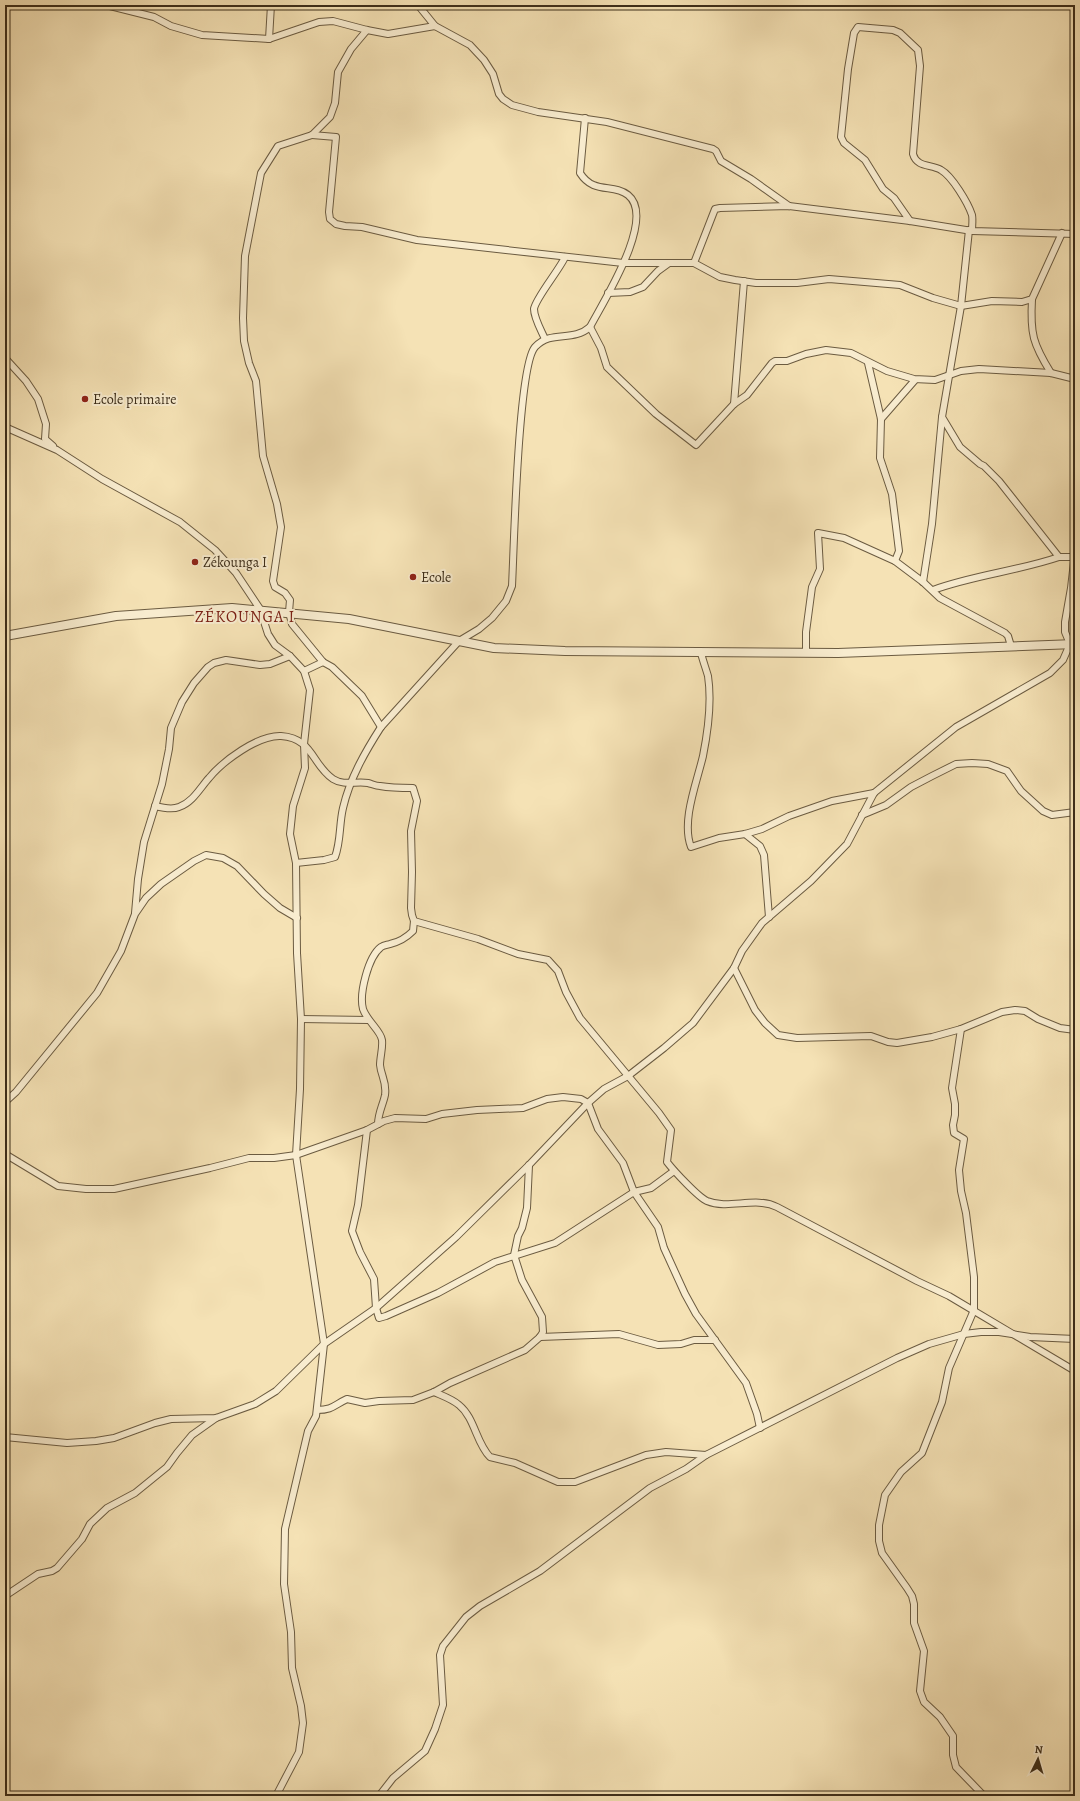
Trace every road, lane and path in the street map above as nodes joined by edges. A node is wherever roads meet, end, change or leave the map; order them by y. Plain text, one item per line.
1 (90, 5) edge
2 (105, 5) edge
3 (271, 5) edge
4 (418, 5) edge
5 (436, 26) junction
6 (367, 30) junction
7 (269, 39) junction
8 (585, 118) junction
9 (312, 135) junction
10 (789, 206) junction
11 (910, 220) junction
12 (970, 230) junction
13 (1062, 233) junction
14 (1075, 234) edge
15 (565, 257) junction
16 (623, 263) junction
17 (669, 263) junction
18 (694, 263) junction
19 (744, 281) junction
20 (608, 293) junction
21 (1032, 299) junction
22 (962, 306) junction
23 (590, 327) junction
24 (544, 339) junction
25 (5, 358) edge
26 (868, 363) junction
27 (1052, 373) junction
28 (950, 375) junction
29 (915, 380) junction
30 (1075, 380) edge
31 (734, 404) junction
32 (942, 417) junction
33 (881, 419) junction
34 (5, 427) edge
35 (57, 450) junction
36 (1075, 553) edge
37 (1059, 557) junction
38 (1075, 557) edge
39 (894, 561) junction
40 (923, 582) junction
41 (933, 590) junction
42 (260, 609) junction
43 (289, 612) junction
44 (5, 636) edge
45 (459, 641) junction
46 (1073, 644) edge
47 (1011, 646) junction
48 (701, 653) junction
49 (806, 653) junction
50 (290, 656) junction
51 (323, 662) junction
52 (304, 671) junction
53 (381, 727) junction
54 (304, 744) junction
55 (350, 784) junction
56 (874, 793) junction
57 (155, 806) junction
58 (1075, 812) edge
59 (862, 815) junction
60 (745, 834) junction
61 (296, 863) junction
62 (135, 914) junction
63 (769, 917) junction
64 (297, 918) junction
65 (414, 921) junction
66 (734, 968) junction
67 (301, 1019) junction
68 (368, 1020) junction
69 (961, 1029) junction
70 (1075, 1030) edge
71 (628, 1076) junction
72 (5, 1102) edge
73 (588, 1103) junction
74 (378, 1124) junction
75 (367, 1130) junction
76 (5, 1154) edge
77 (296, 1155) junction
78 (529, 1165) junction
79 (674, 1171) junction
80 (634, 1192) junction
81 (514, 1255) junction
82 (376, 1308) junction
83 (974, 1310) junction
84 (964, 1334) junction
85 (1013, 1334) junction
86 (540, 1337) junction
87 (1075, 1339) edge
88 (715, 1340) junction
89 (324, 1344) junction
90 (1075, 1371) edge
91 (434, 1392) junction
92 (317, 1410) junction
93 (216, 1418) junction
94 (760, 1428) junction
95 (5, 1437) edge
96 (706, 1456) junction
97 (5, 1596) edge
98 (276, 1796) edge
99 (379, 1796) edge
100 (984, 1796) edge

1 - 2 street
2 - 7 street
3 - 7 street
4 - 5 street
5 - 6 street
5 - 8 street
6 - 7 street
6 - 9 street
8 - 10 street
8 - 16 street
9 - 15 street
9 - 43 street
10 - 11 street
10 - 18 street
11 - 12 street
11 - 12 street
12 - 13 street
12 - 22 street
13 - 14 street
13 - 21 street
15 - 16 street
15 - 24 street
16 - 17 street
16 - 20 street
17 - 18 street
17 - 20 street
18 - 19 street
19 - 22 street
19 - 31 street
20 - 23 street
21 - 22 street
21 - 27 street
22 - 28 street
23 - 24 street
23 - 31 street
24 - 45 street
25 - 35 street
26 - 29 street
26 - 31 street
26 - 33 street
27 - 28 street
27 - 30 street
28 - 29 street
28 - 32 street
29 - 33 street
32 - 37 street
32 - 40 street
33 - 39 street
34 - 35 street
35 - 42 street
36 - 38 street
37 - 38 street
37 - 41 street
38 - 46 street
39 - 40 street
39 - 49 street
40 - 41 street
41 - 47 street
42 - 43 street
42 - 44 street
42 - 50 street
43 - 45 street
43 - 51 street
45 - 48 street
45 - 53 street
46 - 47 street
46 - 56 street
47 - 49 street
48 - 49 street
48 - 60 street
50 - 52 street
50 - 57 street
51 - 52 street
51 - 53 street
52 - 54 street
53 - 55 street
54 - 55 street
54 - 57 street
54 - 61 street
55 - 61 street
55 - 65 street
56 - 59 street
56 - 60 street
57 - 62 street
58 - 59 street
59 - 63 street
60 - 63 street
61 - 64 street
62 - 64 street
62 - 72 street
63 - 66 street
64 - 67 street
65 - 68 street
65 - 71 street
66 - 69 street
66 - 71 street
67 - 68 street
67 - 77 street
68 - 74 street
69 - 70 street
69 - 83 street
71 - 73 street
71 - 79 street
73 - 74 street
73 - 78 street
73 - 80 street
74 - 75 street
75 - 77 street
75 - 82 street
76 - 77 street
77 - 89 street
78 - 81 street
78 - 82 street
79 - 80 street
79 - 83 street
80 - 81 street
80 - 88 street
81 - 82 street
81 - 86 street
82 - 89 street
83 - 84 street
83 - 85 street
84 - 85 street
84 - 94 street
84 - 100 street
85 - 87 street
85 - 90 street
86 - 88 street
86 - 91 street
88 - 94 street
89 - 92 street
89 - 93 street
91 - 92 street
91 - 96 street
92 - 98 street
93 - 95 street
93 - 97 street
94 - 96 street
96 - 99 street

